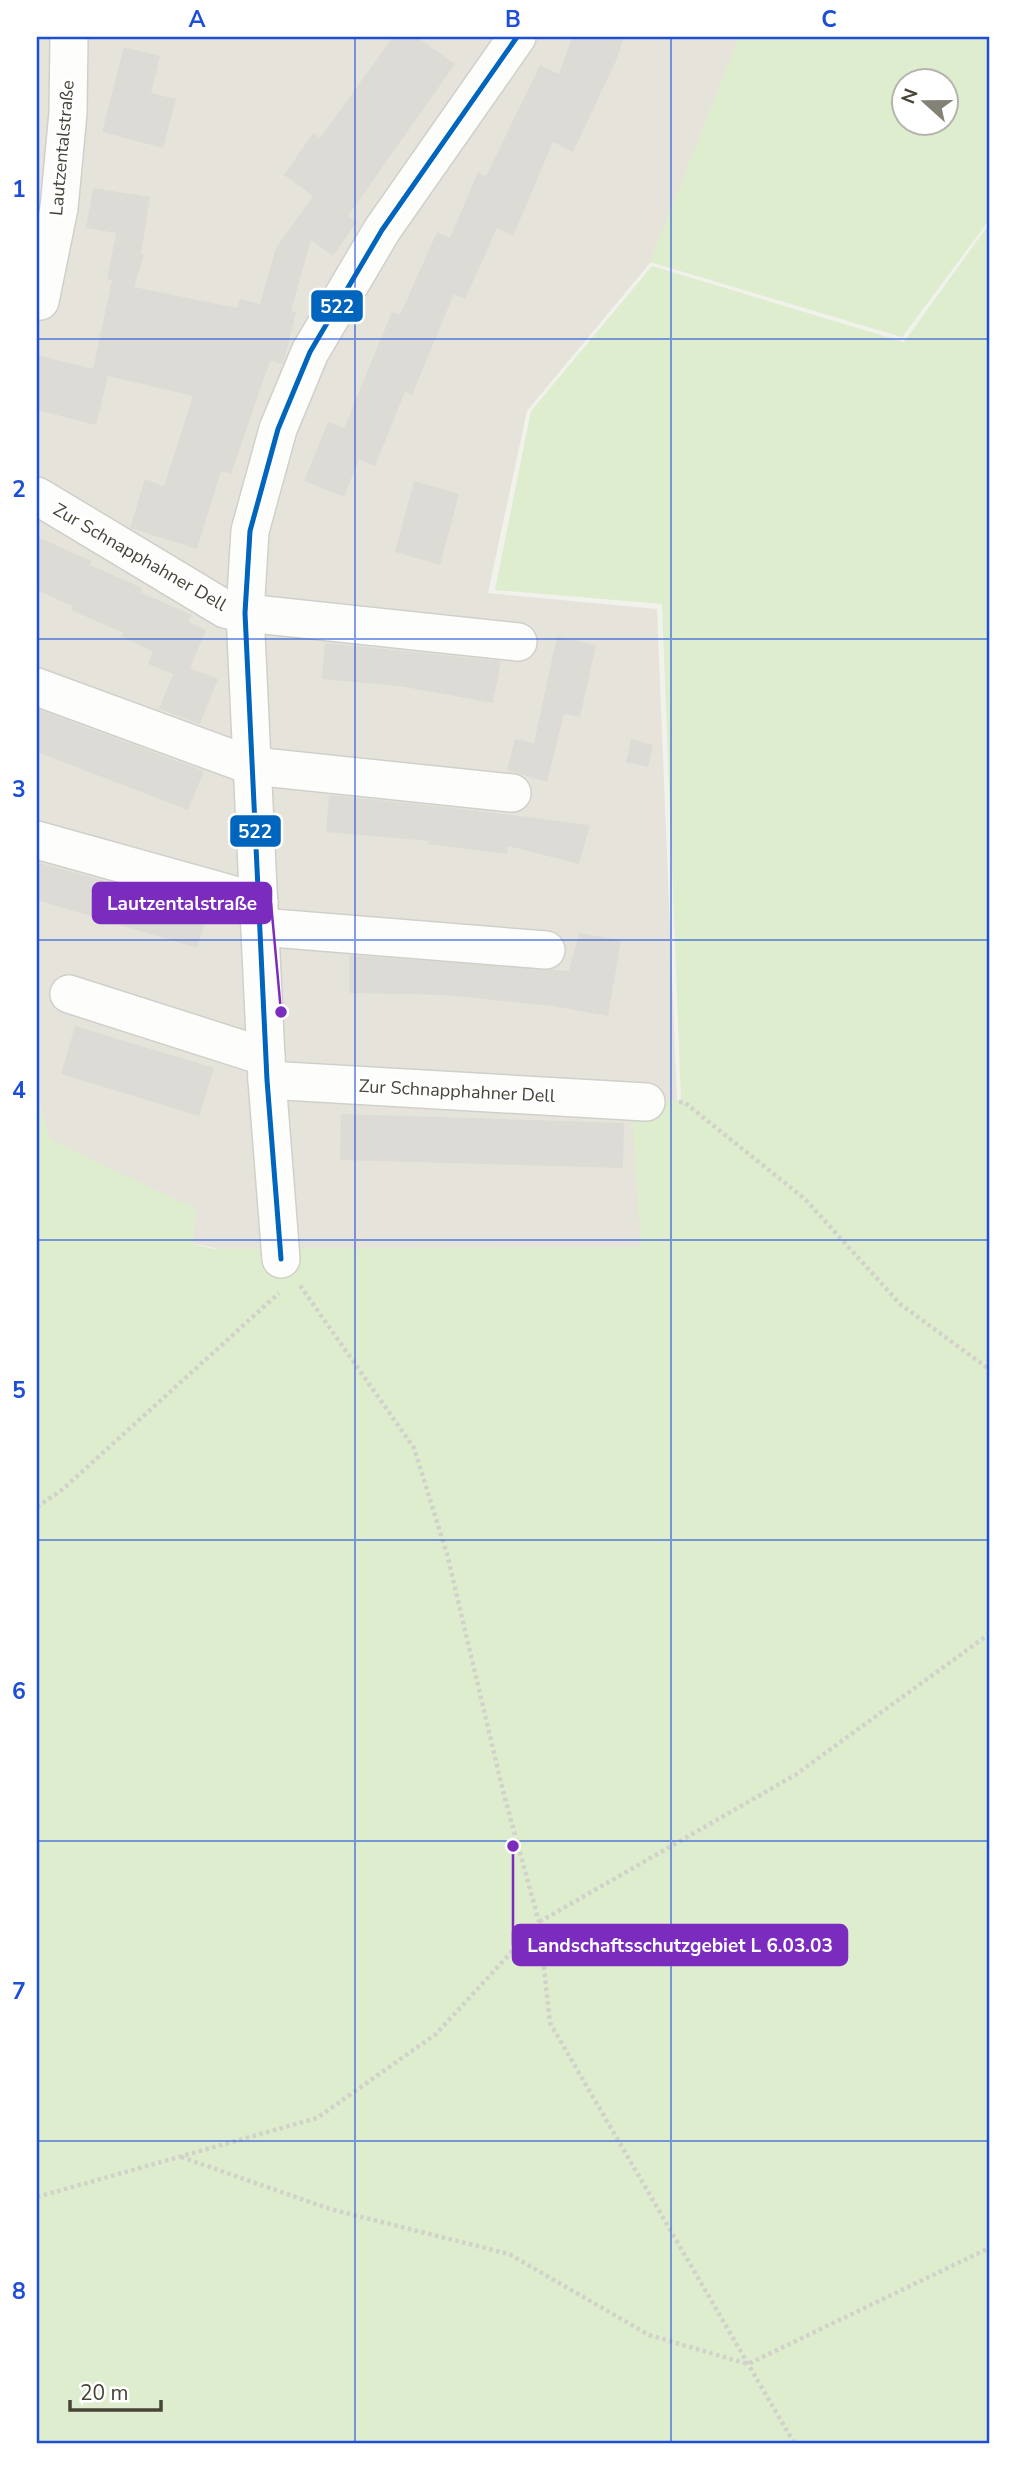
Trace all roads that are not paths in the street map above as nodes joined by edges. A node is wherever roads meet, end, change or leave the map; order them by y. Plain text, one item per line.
1 (69, 37) edge
2 (517, 37) edge
3 (40, 301) dead end
4 (37, 496) edge
5 (245, 613) junction
6 (518, 642) dead end
7 (37, 687) edge
8 (252, 766) junction
9 (512, 793) dead end
10 (37, 841) edge
11 (260, 914) junction
12 (547, 950) dead end
13 (69, 994) dead end
14 (267, 1068) junction
15 (646, 1102) road end
16 (288, 1268) road end

1 - 3 street, Lautzentalstraße
2 - 5 street, Zur Schnapphahner Dell
4 - 5 street, Zur Schnapphahner Dell
5 - 6 street, Zur Schnapphahner Dell
5 - 8 street, Zur Schnapphahner Dell
7 - 8 street
8 - 9 street
8 - 11 street, Zur Schnapphahner Dell
10 - 11 street
11 - 12 street
11 - 14 street, Zur Schnapphahner Dell
13 - 14 street, Zur Schnapphahner Dell
14 - 15 street, Zur Schnapphahner Dell
14 - 16 street, Zur Schnapphahner Dell

